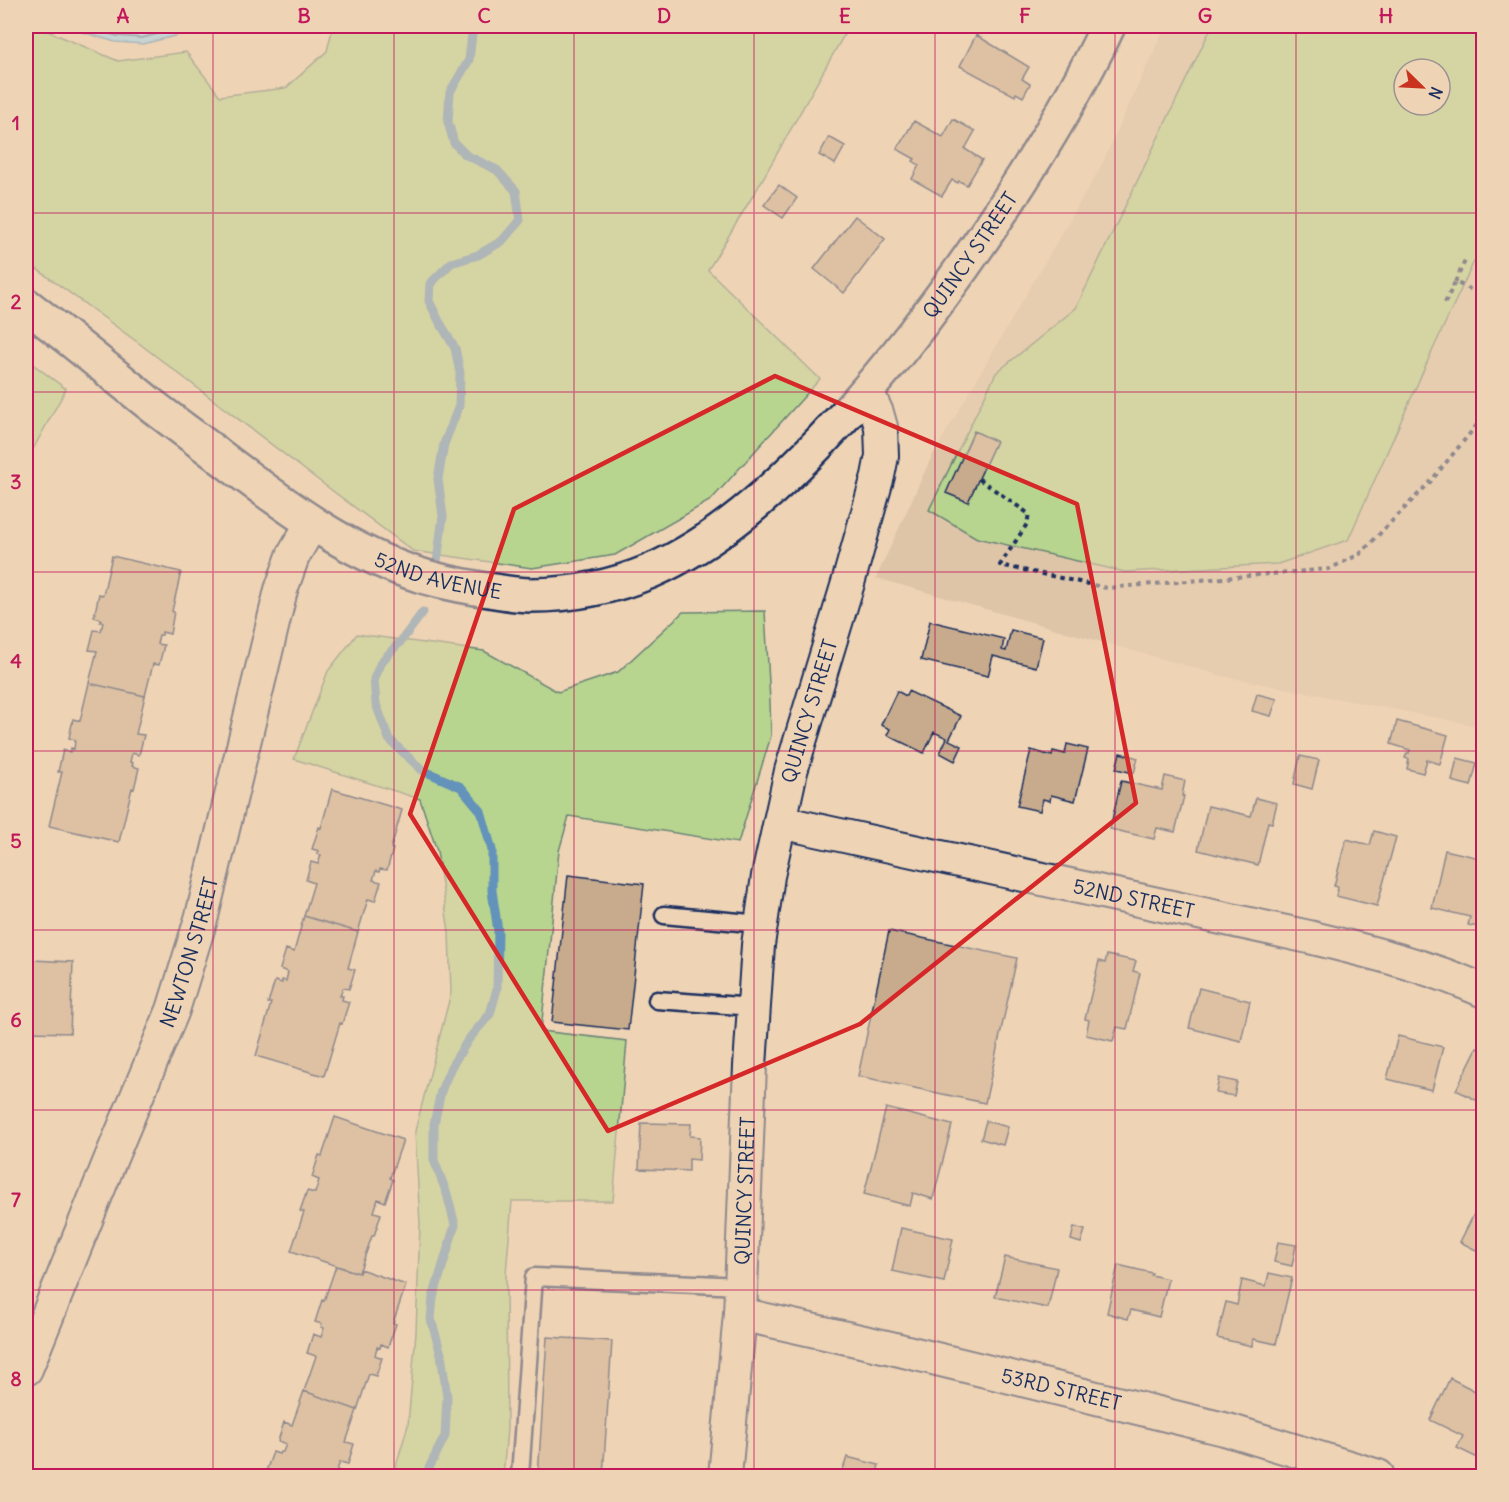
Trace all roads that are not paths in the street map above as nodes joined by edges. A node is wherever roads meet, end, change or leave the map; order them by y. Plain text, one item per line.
1 (1108, 26) edge
2 (26, 305) edge
3 (866, 393) junction
4 (312, 523) junction
5 (780, 822) junction
6 (664, 915) dead end
7 (761, 924) junction
8 (1484, 991) edge
9 (657, 1000) dead end
10 (754, 1007) junction
11 (741, 1300) junction
12 (26, 1369) edge
13 (520, 1476) edge
14 (725, 1476) edge
15 (1378, 1476) edge

1 - 3 street, QUINCY STREET
2 - 4 street, 52ND AVENUE
3 - 4 street, 52ND AVENUE
3 - 5 street, QUINCY STREET
4 - 12 street, NEWTON STREET
5 - 7 street, QUINCY STREET
5 - 8 street, 52ND STREET
6 - 7 lane
7 - 10 street, QUINCY STREET
9 - 10 lane
10 - 11 street, QUINCY STREET
11 - 13 lane
11 - 14 street, QUINCY STREET
11 - 15 street, 53RD STREET

